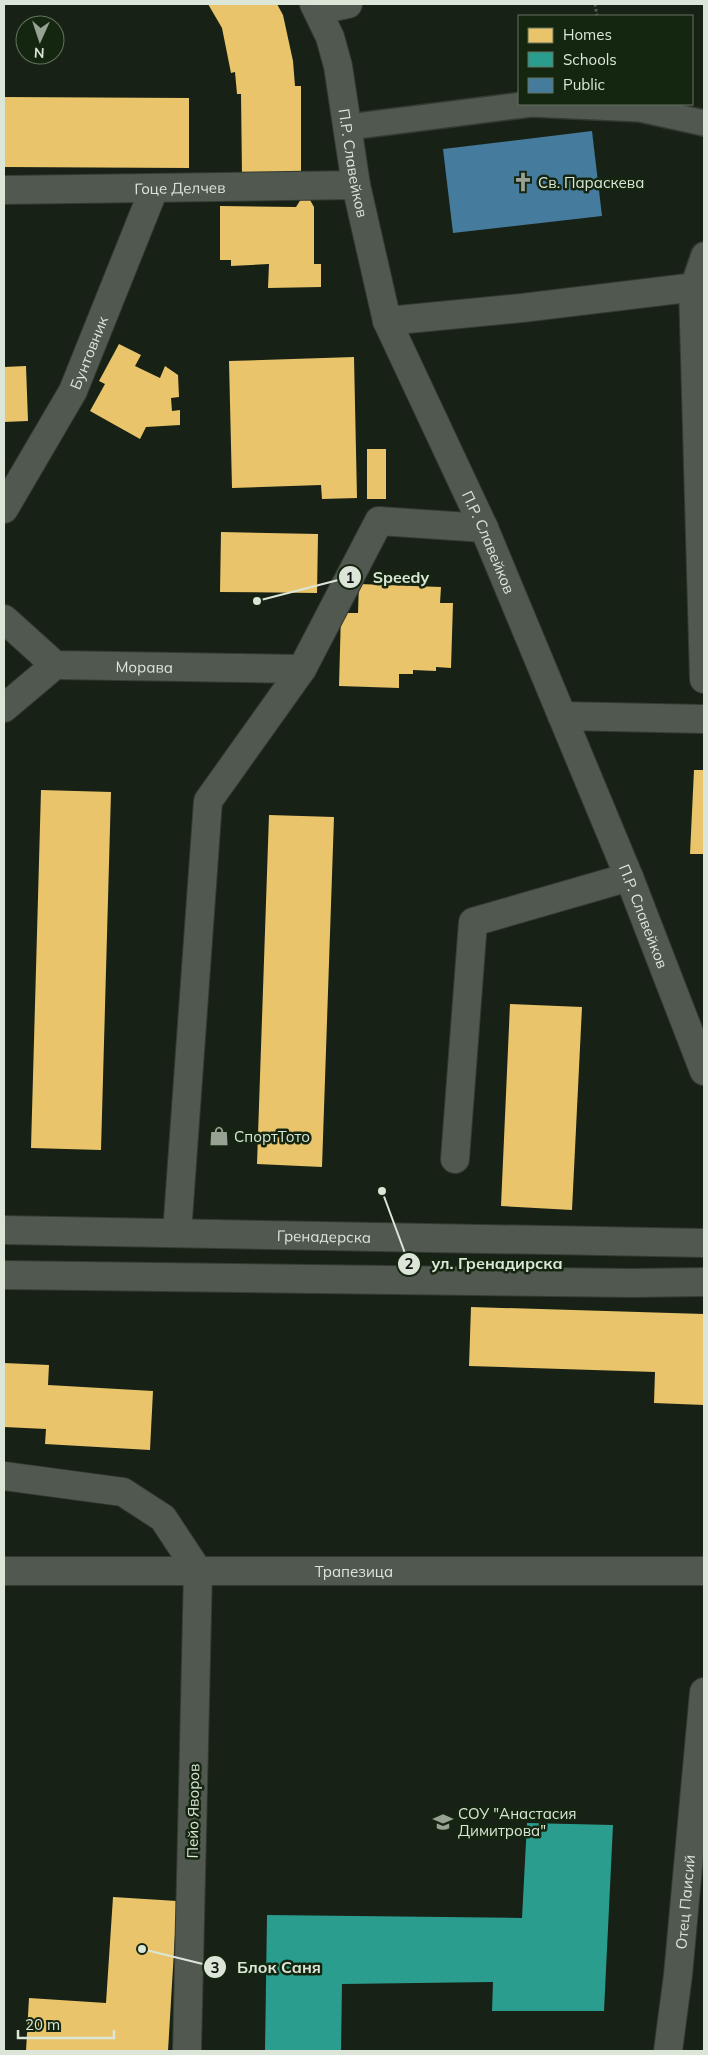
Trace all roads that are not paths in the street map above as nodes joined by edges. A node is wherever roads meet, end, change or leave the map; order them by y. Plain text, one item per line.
1 (348, 4) edge
2 (316, 7) edge
3 (523, 105) edge
4 (553, 105) edge
5 (704, 123) edge
6 (349, 127) junction
7 (356, 185) junction
8 (154, 189) junction
9 (4, 190) edge
10 (704, 255) edge
11 (699, 286) edge
12 (387, 321) junction
13 (4, 509) edge
14 (484, 528) junction
15 (4, 619) edge
16 (55, 664) junction
17 (302, 670) junction
18 (704, 679) edge
19 (4, 708) edge
20 (562, 716) junction
21 (704, 719) edge
22 (629, 877) junction
23 (704, 1072) edge
24 (455, 1159) dead end
25 (4, 1230) edge
26 (177, 1233) junction
27 (704, 1243) edge
28 (4, 1276) edge
29 (704, 1282) edge
30 (4, 1476) edge
31 (4, 1571) edge
32 (198, 1571) junction
33 (704, 1571) edge
34 (704, 1692) edge
35 (187, 2051) edge
36 (668, 2051) edge

1 - 2 street
2 - 6 street, П.Р. Славейков
3 - 6 street
4 - 5 street
6 - 7 street, П.Р. Славейков
7 - 8 street, Гоце Делчев
7 - 12 street, П.Р. Славейков
8 - 9 street, Гоце Делчев
8 - 13 street, Бунтовник
10 - 11 street
11 - 12 street
11 - 18 street
12 - 14 street, П.Р. Славейков
14 - 17 street
14 - 20 street, П.Р. Славейков
15 - 16 street
16 - 17 street, Морава
16 - 19 street
17 - 26 street
20 - 21 street
20 - 22 street, П.Р. Славейков
22 - 23 street, П.Р. Славейков
22 - 24 street
25 - 26 street, Гренадерска
26 - 27 street, Гренадерска
28 - 29 street
30 - 32 street
31 - 32 street, Трапезица
32 - 33 street, Трапезица
32 - 35 street, Пейо Яворов
34 - 36 street, Отец Паисий

